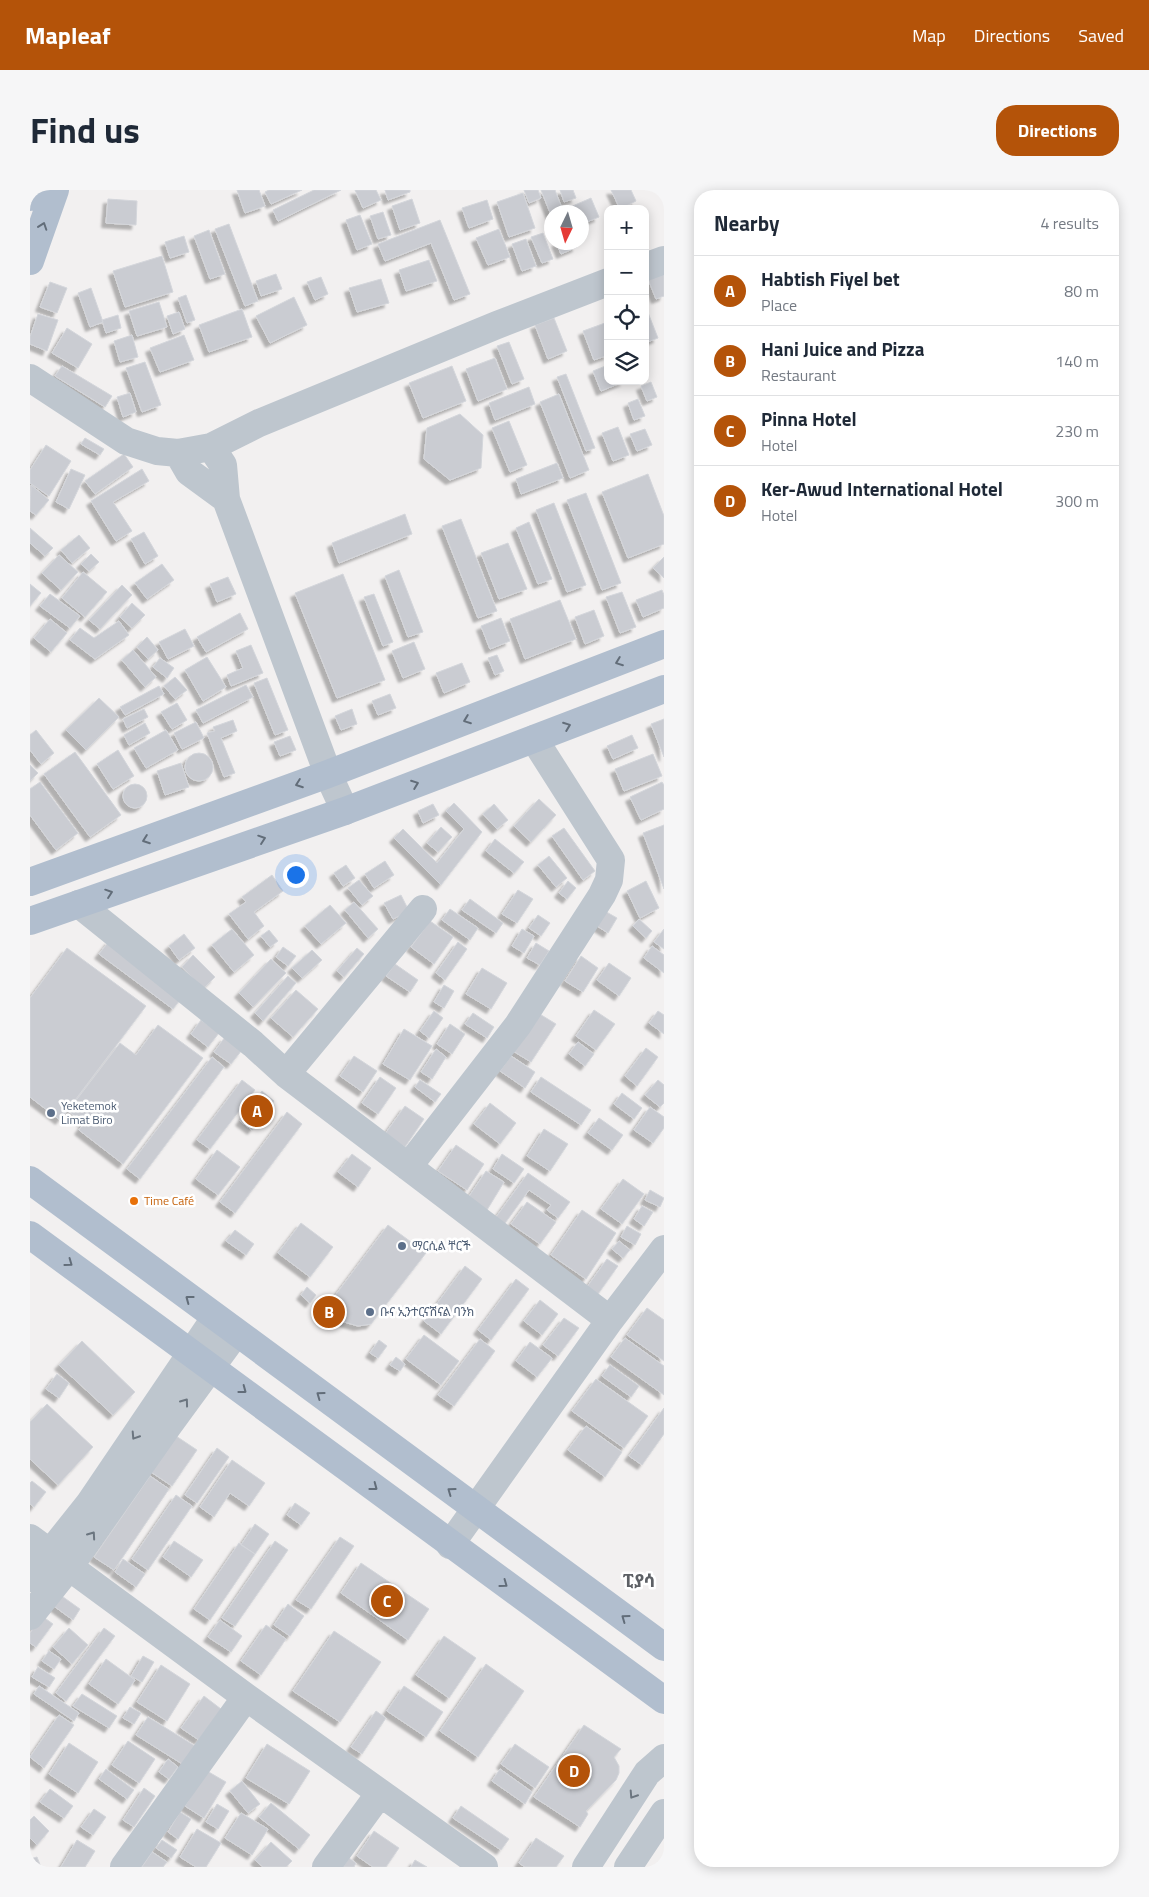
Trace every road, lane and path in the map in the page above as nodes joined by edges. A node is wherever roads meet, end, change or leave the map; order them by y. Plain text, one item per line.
1 (32, 190) edge
2 (55, 190) edge
3 (30, 197) edge
4 (664, 260) edge
5 (30, 261) edge
6 (649, 266) edge
7 (604, 284) edge
8 (30, 378) edge
9 (210, 448) junction
10 (178, 454) junction
11 (226, 499) junction
12 (664, 644) edge
13 (664, 689) edge
14 (534, 738) junction
15 (328, 774) junction
16 (345, 810) junction
17 (30, 882) edge
18 (79, 904) junction
19 (422, 909) dead end
20 (30, 920) edge
21 (286, 1074) junction
22 (408, 1167) junction
23 (30, 1180) edge
24 (30, 1235) edge
25 (664, 1248) edge
26 (610, 1320) junction
27 (226, 1325) junction
28 (191, 1352) junction
29 (212, 1367) junction
30 (475, 1509) junction
31 (450, 1544) junction
32 (50, 1553) edge
33 (30, 1578) edge
34 (30, 1616) edge
35 (664, 1647) edge
36 (246, 1697) junction
37 (664, 1700) edge
38 (664, 1758) edge
39 (380, 1793) junction
40 (664, 1813) edge
41 (124, 1867) edge
42 (326, 1867) edge
43 (484, 1867) edge
44 (586, 1867) edge
45 (628, 1867) edge

1 - 3 main road
5 -> 2 main road
4 - 6 street
7 - 9 street
8 - 10 street
9 - 10 street
9 - 11 street
10 - 11 street
11 - 15 street
12 -> 15 main road
14 -> 13 main road
16 -> 14 main road
14 - 22 street
15 - 16 street
15 -> 17 main road
18 -> 16 main road
18 - 20 main road
18 - 21 street
19 - 21 street
21 - 22 street
22 - 26 street
27 -> 23 main road
24 -> 28 main road
25 - 26 street
26 - 30 street
27 - 28 street
27 - 29 street
30 -> 27 main road
28 - 29 main road
28 -> 32 street
29 -> 31 main road
32 -> 29 street
30 - 31 street
35 -> 30 main road
31 -> 37 main road
32 - 33 street
32 - 34 street
32 - 36 street
36 - 39 street
36 - 41 street
38 -> 44 street
39 - 42 street
39 - 43 street
40 - 45 street

